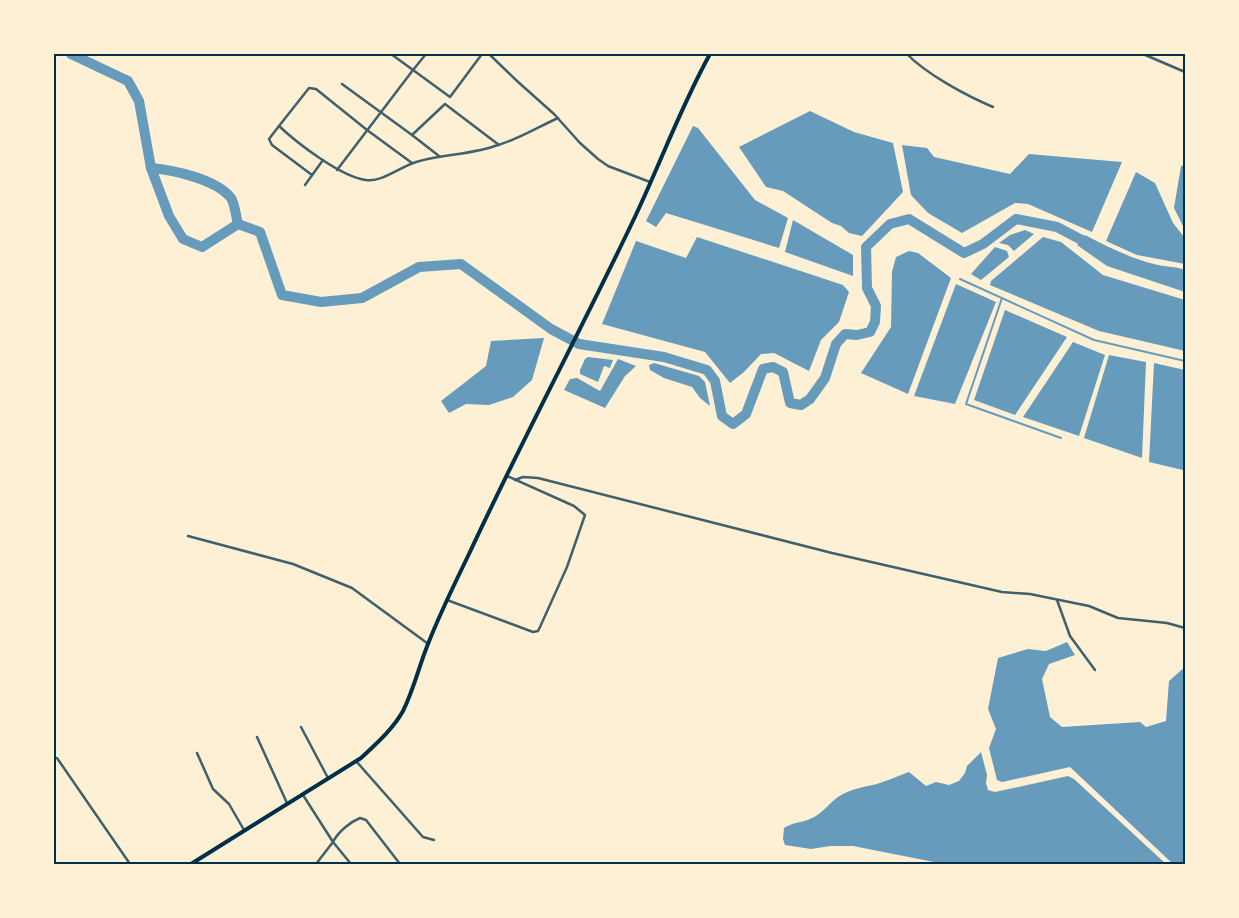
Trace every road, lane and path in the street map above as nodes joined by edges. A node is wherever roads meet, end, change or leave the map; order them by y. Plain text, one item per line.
1 (391, 54) edge
2 (426, 54) edge
3 (482, 54) edge
4 (489, 54) edge
5 (710, 54) edge
6 (907, 54) edge
7 (1143, 54) edge
8 (413, 70) junction
9 (1185, 72) edge
10 (342, 84) dead end
11 (450, 97) junction
12 (445, 104) junction
13 (993, 107) dead end
14 (381, 112) junction
15 (558, 118) junction
16 (279, 126) junction
17 (367, 130) junction
18 (412, 135) junction
19 (499, 145) junction
20 (439, 156) junction
21 (323, 160) junction
22 (412, 164) junction
23 (337, 170) junction
24 (312, 175) junction
25 (652, 183) junction
26 (305, 185) dead end
27 (505, 476) junction
28 (515, 480) junction
29 (188, 536) dead end
30 (447, 600) junction
31 (1057, 600) junction
32 (1185, 628) edge
33 (428, 644) junction
34 (1095, 670) dead end
35 (301, 727) dead end
36 (257, 737) dead end
37 (197, 752) dead end
38 (57, 758) dead end
39 (356, 761) junction
40 (328, 779) junction
41 (303, 795) junction
42 (288, 804) junction
43 (245, 831) junction
44 (434, 840) dead end
45 (333, 842) junction
46 (130, 864) edge
47 (194, 864) edge
48 (316, 864) edge
49 (351, 864) edge
50 (400, 864) edge

1 - 8 street
2 - 8 street
3 - 11 street
4 - 15 street
5 - 25 main road
6 - 13 street
7 - 9 street
8 - 11 street
8 - 14 street
10 - 14 street
11 - 12 street
12 - 18 street
12 - 19 street
14 - 17 street
14 - 18 street
15 - 19 street
15 - 25 street
16 - 17 street
16 - 21 street
16 - 24 street
17 - 22 street
17 - 23 street
18 - 20 street
19 - 20 street
20 - 22 street
21 - 23 street
21 - 24 street
22 - 23 street
24 - 26 street
25 - 27 main road
27 - 28 street
27 - 30 main road
28 - 30 street
28 - 31 street
29 - 33 street
30 - 33 main road
31 - 32 street
31 - 34 street
33 - 39 main road
35 - 40 street
36 - 42 street
37 - 43 street
38 - 46 street
39 - 40 main road
39 - 44 street
40 - 41 main road
41 - 42 main road
41 - 45 street
42 - 43 main road
43 - 47 main road
45 - 48 street
45 - 49 street
45 - 50 street

